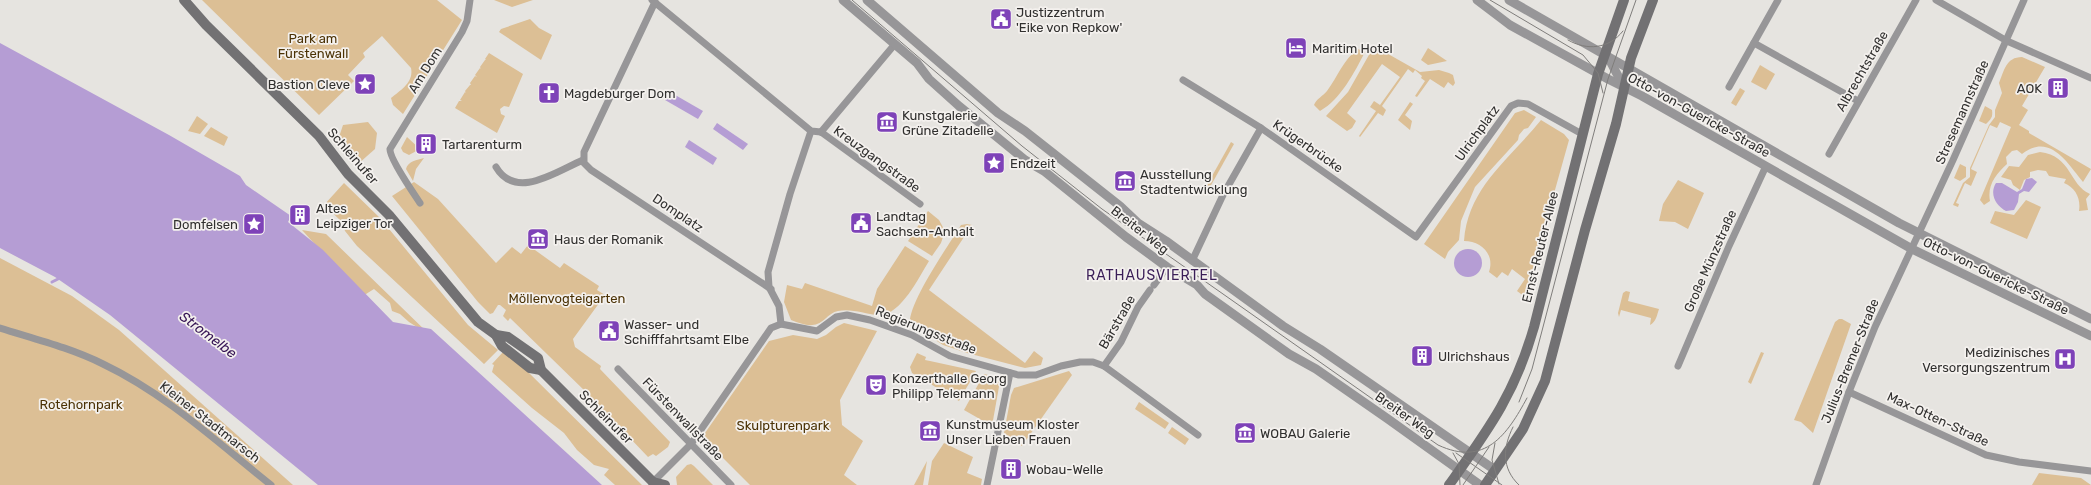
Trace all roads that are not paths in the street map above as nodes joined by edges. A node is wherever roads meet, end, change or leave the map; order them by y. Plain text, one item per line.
1 (184, 0) edge
2 (470, 0) edge
3 (843, 0) edge
4 (867, 0) edge
5 (1477, 0) edge
6 (1509, 0) edge
7 (1624, 0) edge
8 (1653, 0) edge
9 (1778, 0) edge
10 (1916, 0) edge
11 (1936, 0) edge
12 (2024, 0) edge
13 (653, 1) edge
14 (2007, 41) junction
15 (1754, 43) junction
16 (895, 44) junction
17 (1604, 54) junction
18 (1628, 68) junction
19 (1598, 74) junction
20 (2091, 78) edge
21 (1183, 80) dead end
22 (1624, 87) junction
23 (1729, 87) dead end
24 (1858, 102) junction
25 (1261, 128) junction
26 (810, 131) junction
27 (821, 132) junction
28 (1582, 134) junction
29 (1828, 154) dead end
30 (583, 160) junction
31 (1766, 166) junction
32 (496, 167) dead end
33 (420, 204) dead end
34 (920, 204) dead end
35 (1919, 234) junction
36 (1416, 237) joint
37 (1912, 249) junction
38 (1192, 261) junction
39 (1167, 267) junction
40 (771, 289) junction
41 (2091, 319) edge
42 (781, 324) junction
43 (0, 328) edge
44 (2091, 336) edge
45 (1104, 366) junction
46 (1678, 366) dead end
47 (618, 369) dead end
48 (1010, 373) junction
49 (1849, 392) junction
50 (1198, 435) dead end
51 (691, 444) junction
52 (1471, 454) junction
53 (1459, 470) junction
54 (1495, 470) junction
55 (2091, 471) edge
56 (653, 484) edge
57 (270, 485) edge
58 (665, 485) edge
59 (731, 485) edge
60 (987, 485) edge
61 (1448, 485) edge
62 (1480, 485) edge
63 (1485, 485) edge
64 (1816, 485) edge

1 - 56 main road, Schleinufer
2 - 33 street, Am Dom
3 - 16 street, Breiter Weg
4 - 38 street, Breiter Weg
5 - 19 street, Otto-von-Guericke-Straße
6 - 17 street, Otto-von-Guericke-Straße
7 - 17 main road, Ernst-Reuter-Allee
8 - 18 main road
9 - 15 street
10 - 24 street, Albrechtstraße
11 - 14 street
12 - 14 street, Stresemannstraße
13 - 26 street
13 - 30 street
14 - 20 street
14 - 35 street, Stresemannstraße
15 - 23 street
15 - 24 street
16 - 27 street
16 - 39 street, Breiter Weg
17 - 18 street, Otto-von-Guericke-Straße
17 - 19 main road, Ernst-Reuter-Allee
17 - 22 street
18 - 22 main road
18 - 35 street, Otto-von-Guericke-Straße
19 - 22 street, Otto-von-Guericke-Straße
19 - 28 main road, Ernst-Reuter-Allee
21 - 25 street, Krügerbrücke
22 - 31 street, Otto-von-Guericke-Straße
22 - 54 main road
24 - 29 street, Albrechtstraße
25 - 36 street, Krügerbrücke
25 - 38 street
26 - 27 street
26 - 40 street
27 - 34 street, Kreuzgangstraße
28 - 36 street, Ulrichplatz
28 - 52 main road, Ernst-Reuter-Allee
30 - 32 street
30 - 40 street, Domplatz
31 - 37 street, Otto-von-Guericke-Straße
31 - 46 street, Große Münzstraße
35 - 37 street, Otto-von-Guericke-Straße
35 - 41 street, Otto-von-Guericke-Straße
37 - 44 street, Otto-von-Guericke-Straße
37 - 49 street, Julius-Bremer-Straße
38 - 52 street, Breiter Weg
39 - 45 street, Bärstraße
39 - 53 street, Breiter Weg
40 - 42 street
42 - 48 street, Regierungsstraße
42 - 51 street
43 - 57 street, Kleiner Stadtmarsch
45 - 48 street, Regierungsstraße
45 - 50 street, Regierungsstraße
47 - 51 street, Fürstenwallstraße
48 - 60 street
49 - 55 street, Max-Otten-Straße
49 - 64 street, Julius-Bremer-Straße
51 - 56 street
51 - 59 street, Fürstenwallstraße
52 - 53 main road, Ernst-Reuter-Allee
52 - 54 street, Breiter Weg
53 - 61 main road, Ernst-Reuter-Allee
53 - 62 street, Breiter Weg
54 - 63 main road
56 - 58 main road

